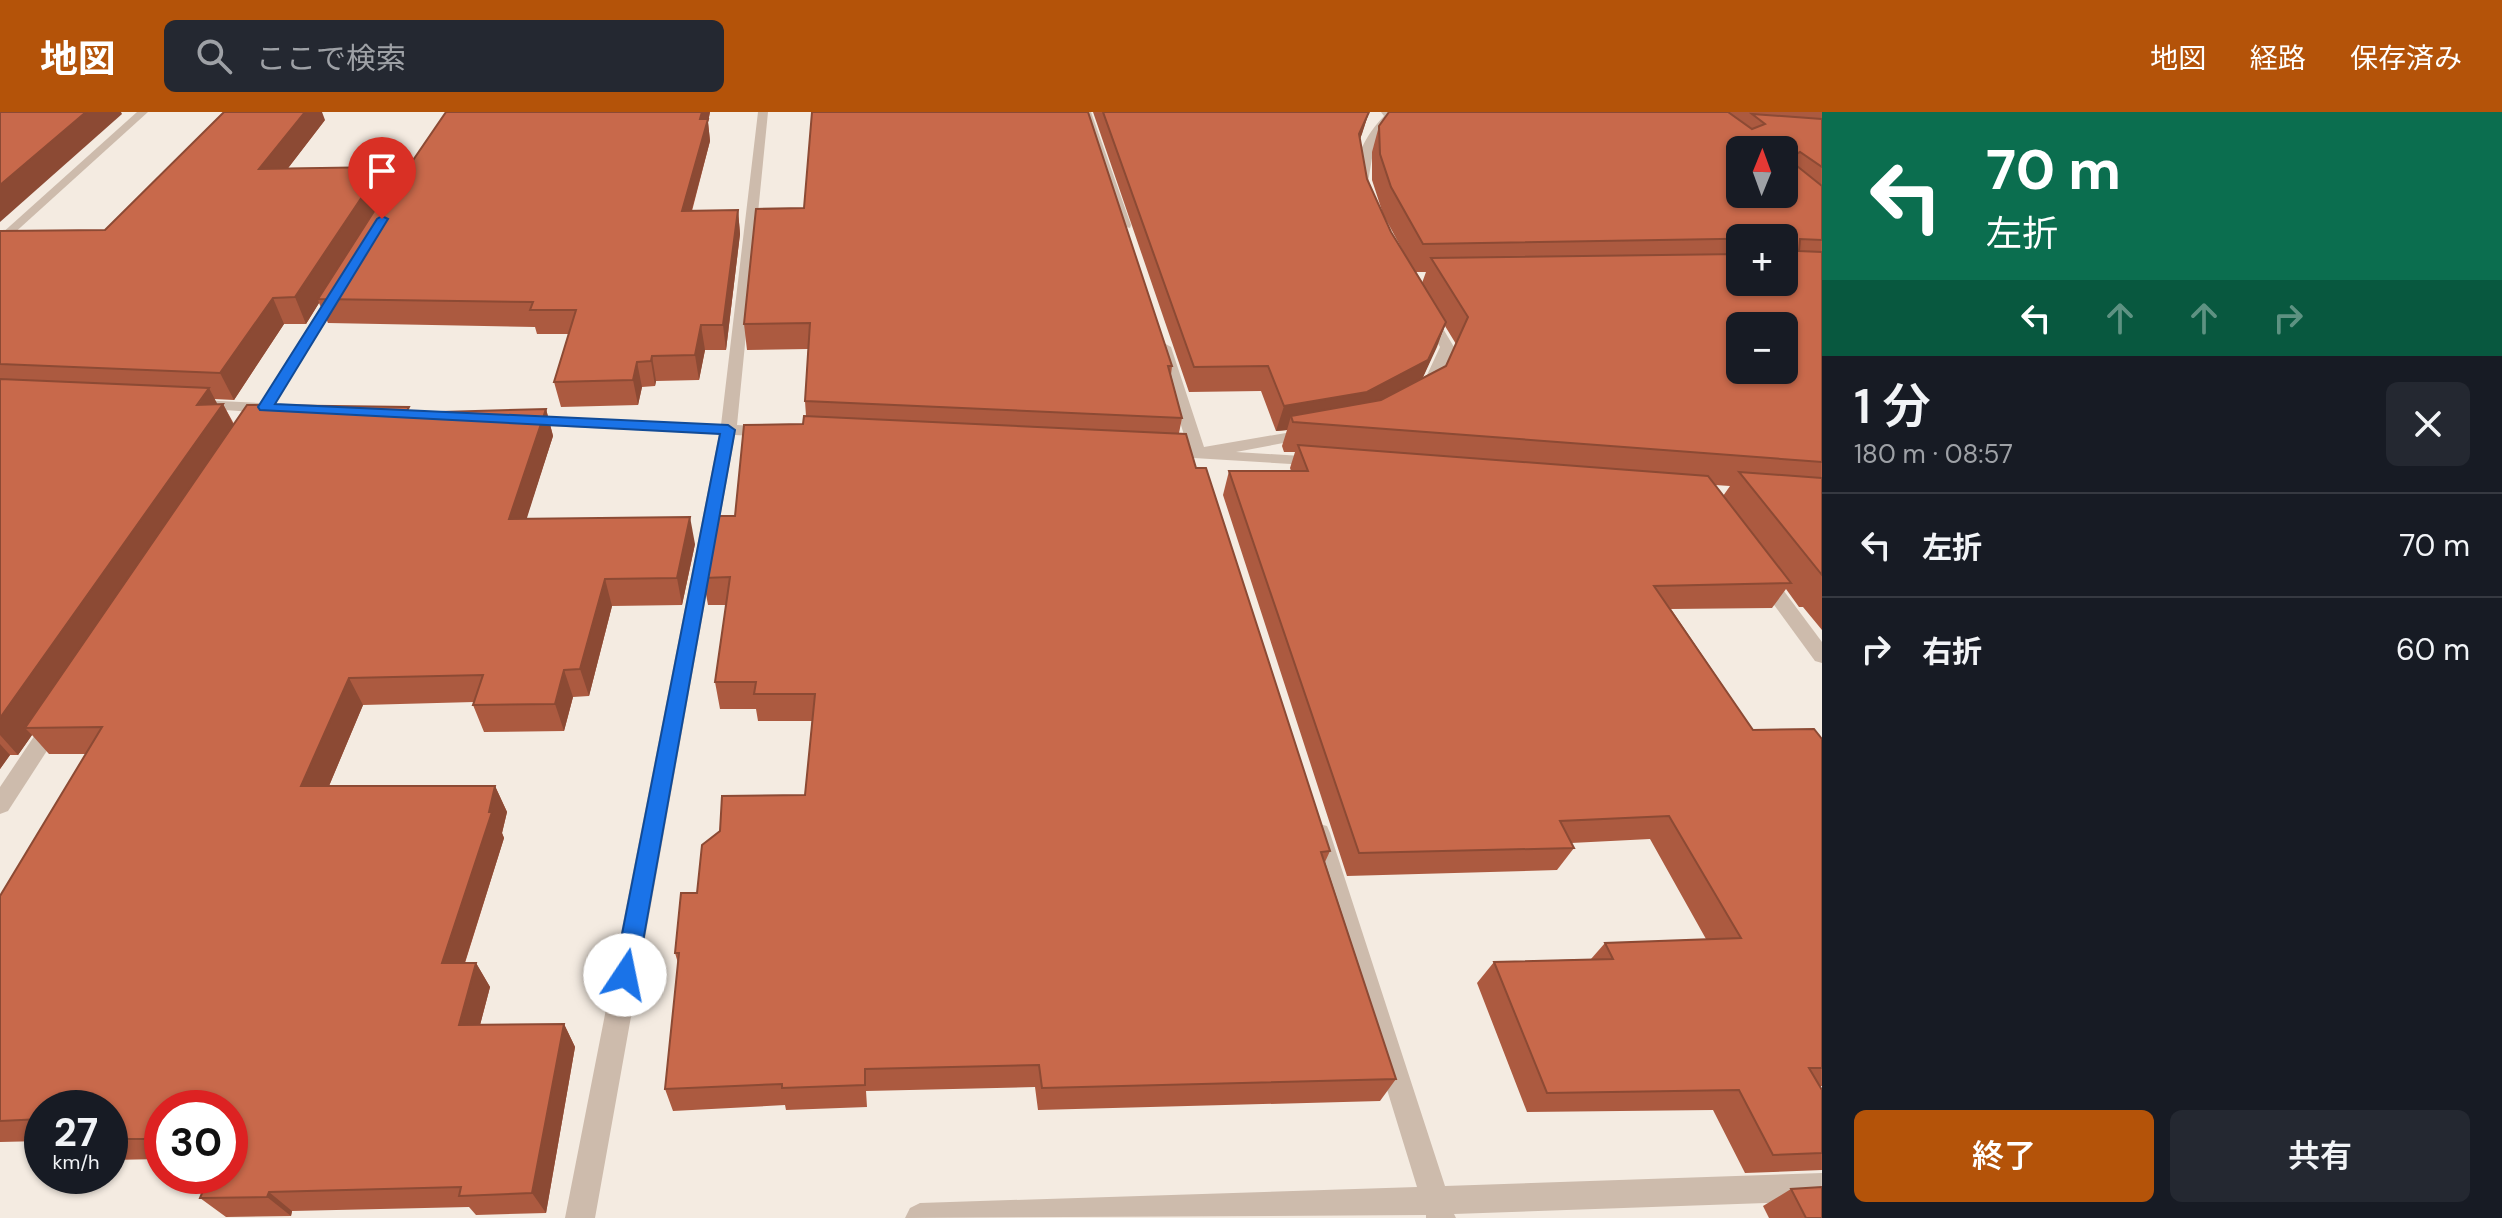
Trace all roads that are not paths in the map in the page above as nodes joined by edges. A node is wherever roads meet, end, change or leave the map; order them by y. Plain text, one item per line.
1 (143, 112) edge
2 (763, 112) edge
3 (1086, 112) edge
4 (1386, 112) edge
5 (1367, 196) edge
6 (0, 242) edge
7 (1132, 247) edge
8 (349, 273) edge
9 (1423, 306) edge
10 (1161, 335) edge
11 (187, 404) edge
12 (1401, 404) edge
13 (265, 407) junction
14 (297, 409) edge
15 (505, 419) edge
16 (728, 430) junction
17 (1318, 432) edge
18 (791, 433) edge
19 (248, 434) edge
20 (1151, 451) edge
21 (1198, 453) junction
22 (1339, 464) edge
23 (1208, 483) edge
24 (1756, 567) edge
25 (1822, 656) edge
26 (62, 712) edge
27 (0, 805) edge
28 (1312, 813) edge
29 (1822, 1187) edge
30 (1438, 1210) edge
31 (580, 1218) edge
32 (920, 1218) edge

1 - 6 street
2 - 16 street
3 - 7 street
4 - 5 street
8 - 13 street
9 - 12 street
10 - 21 street
11 - 13 street
13 - 14 street
13 - 19 street
15 - 16 street
16 - 18 street
16 - 31 street
17 - 21 street
20 - 21 street
21 - 22 street
21 - 23 street
24 - 25 street
26 - 27 street
28 - 30 street
29 - 30 street
30 - 32 street

